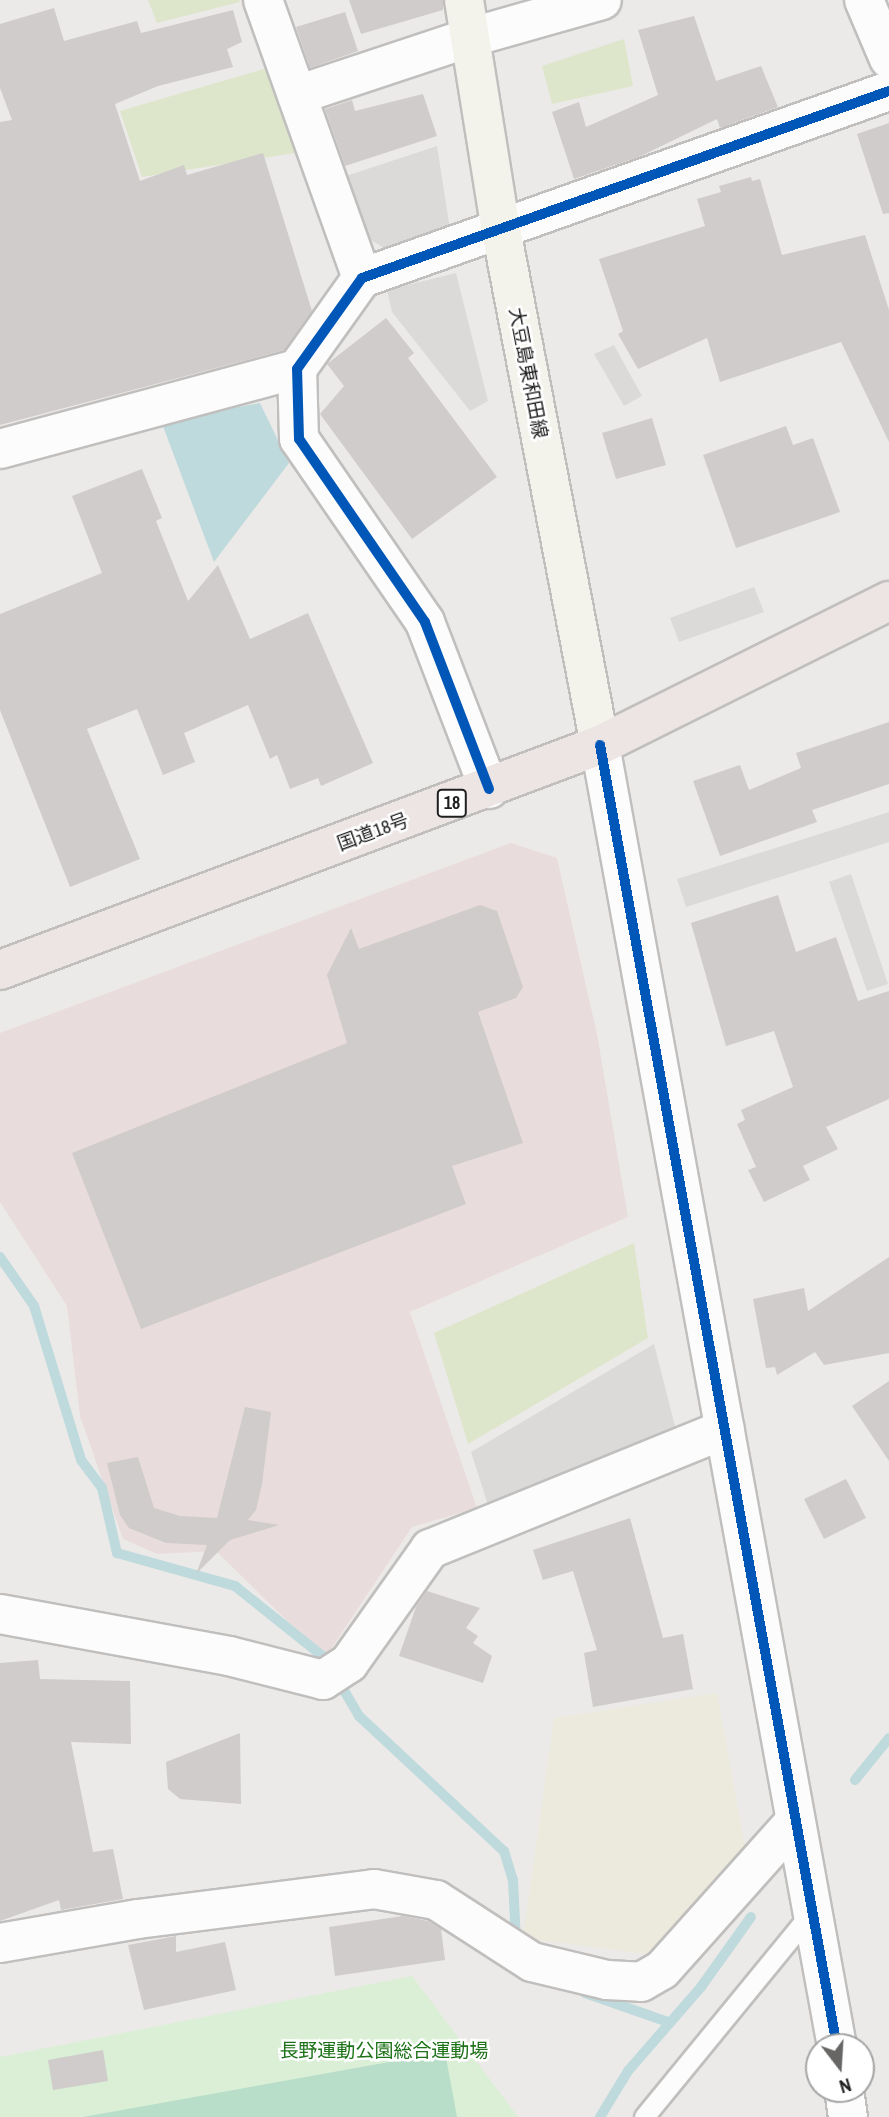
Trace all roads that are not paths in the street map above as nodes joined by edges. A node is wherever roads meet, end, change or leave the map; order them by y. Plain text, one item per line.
1 (263, 0) edge
2 (464, 0) edge
3 (602, 0) edge
4 (864, 0) edge
5 (468, 38) junction
6 (889, 60) edge
7 (889, 91) edge
8 (297, 95) junction
9 (501, 230) junction
10 (362, 278) junction
11 (297, 369) junction
12 (0, 449) edge
13 (889, 601) edge
14 (600, 745) junction
15 (489, 789) junction
16 (0, 970) edge
17 (725, 1430) junction
18 (0, 1614) edge
19 (795, 1821) junction
20 (814, 1909) junction
21 (0, 1943) edge
22 (835, 2033) edge
23 (644, 2117) edge

1 - 8 street
2 - 5 main road, 大豆島東和田線
3 - 5 street
4 - 6 street
5 - 8 street
5 - 9 main road, 大豆島東和田線
7 - 9 street
8 - 10 street
9 - 10 street
9 - 14 main road, 大豆島東和田線
10 - 11 street
11 - 12 street
11 - 15 street
13 - 14 highway, 国道18号 / 18
14 - 15 highway, 国道18号 / 18
14 - 17 street
15 - 16 highway, 国道18号 / 18
17 - 18 street
17 - 19 street
19 - 20 street
19 - 21 street
20 - 22 street
20 - 23 lane

